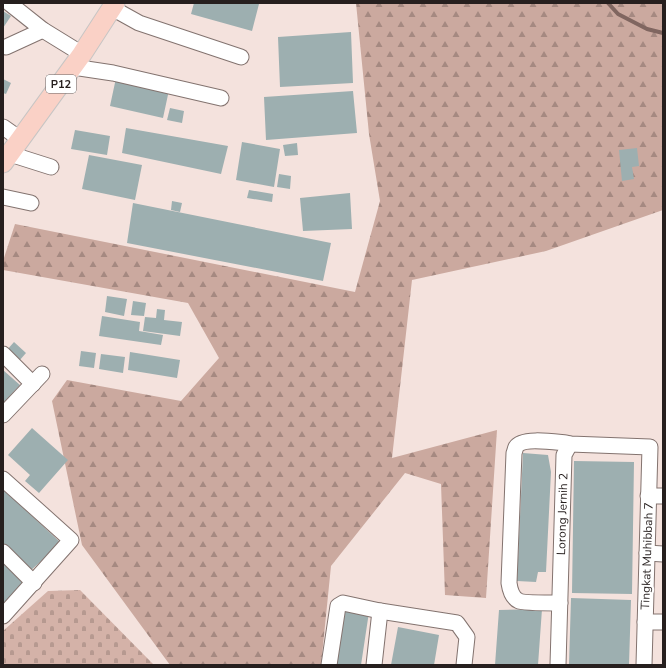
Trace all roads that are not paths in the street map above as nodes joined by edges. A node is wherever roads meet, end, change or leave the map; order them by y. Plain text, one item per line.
1 (9, 3) edge
2 (114, 6) edge
3 (43, 30) junction
4 (6, 47) dead end
5 (241, 58) dead end
6 (77, 61) junction
7 (222, 98) dead end
8 (3, 127) edge
9 (11, 152) edge
10 (51, 167) dead end
11 (3, 197) edge
12 (31, 203) dead end
13 (3, 354) edge
14 (3, 416) edge
15 (570, 444) junction
16 (3, 479) edge
17 (656, 496) edge
18 (3, 552) edge
19 (647, 553) junction
20 (663, 554) edge
21 (34, 583) junction
22 (560, 603) junction
23 (380, 611) junction
24 (3, 616) edge
25 (645, 622) junction
26 (663, 622) edge
27 (329, 665) edge
28 (374, 665) edge
29 (464, 665) edge
30 (558, 665) edge
31 (644, 665) edge

1 - 3 street
2 - 5 street
2 - 6 main road, P12
3 - 4 street
3 - 6 street
6 - 7 street
6 - 9 main road, P12
8 - 9 street
9 - 10 street
11 - 12 street
13 - 14 street
15 - 17 street, Tingkat Muhibbah 7
15 - 22 street, Lorong Jernih 2
15 - 22 street
16 - 21 street
17 - 19 street, Tingkat Muhibbah 7
18 - 21 street
19 - 20 street
19 - 25 street, Tingkat Muhibbah 7
21 - 24 street
22 - 30 street, Lorong Jernih 2
23 - 27 street
23 - 28 street
23 - 29 street
25 - 26 street
25 - 31 street, Tingkat Muhibbah 7

